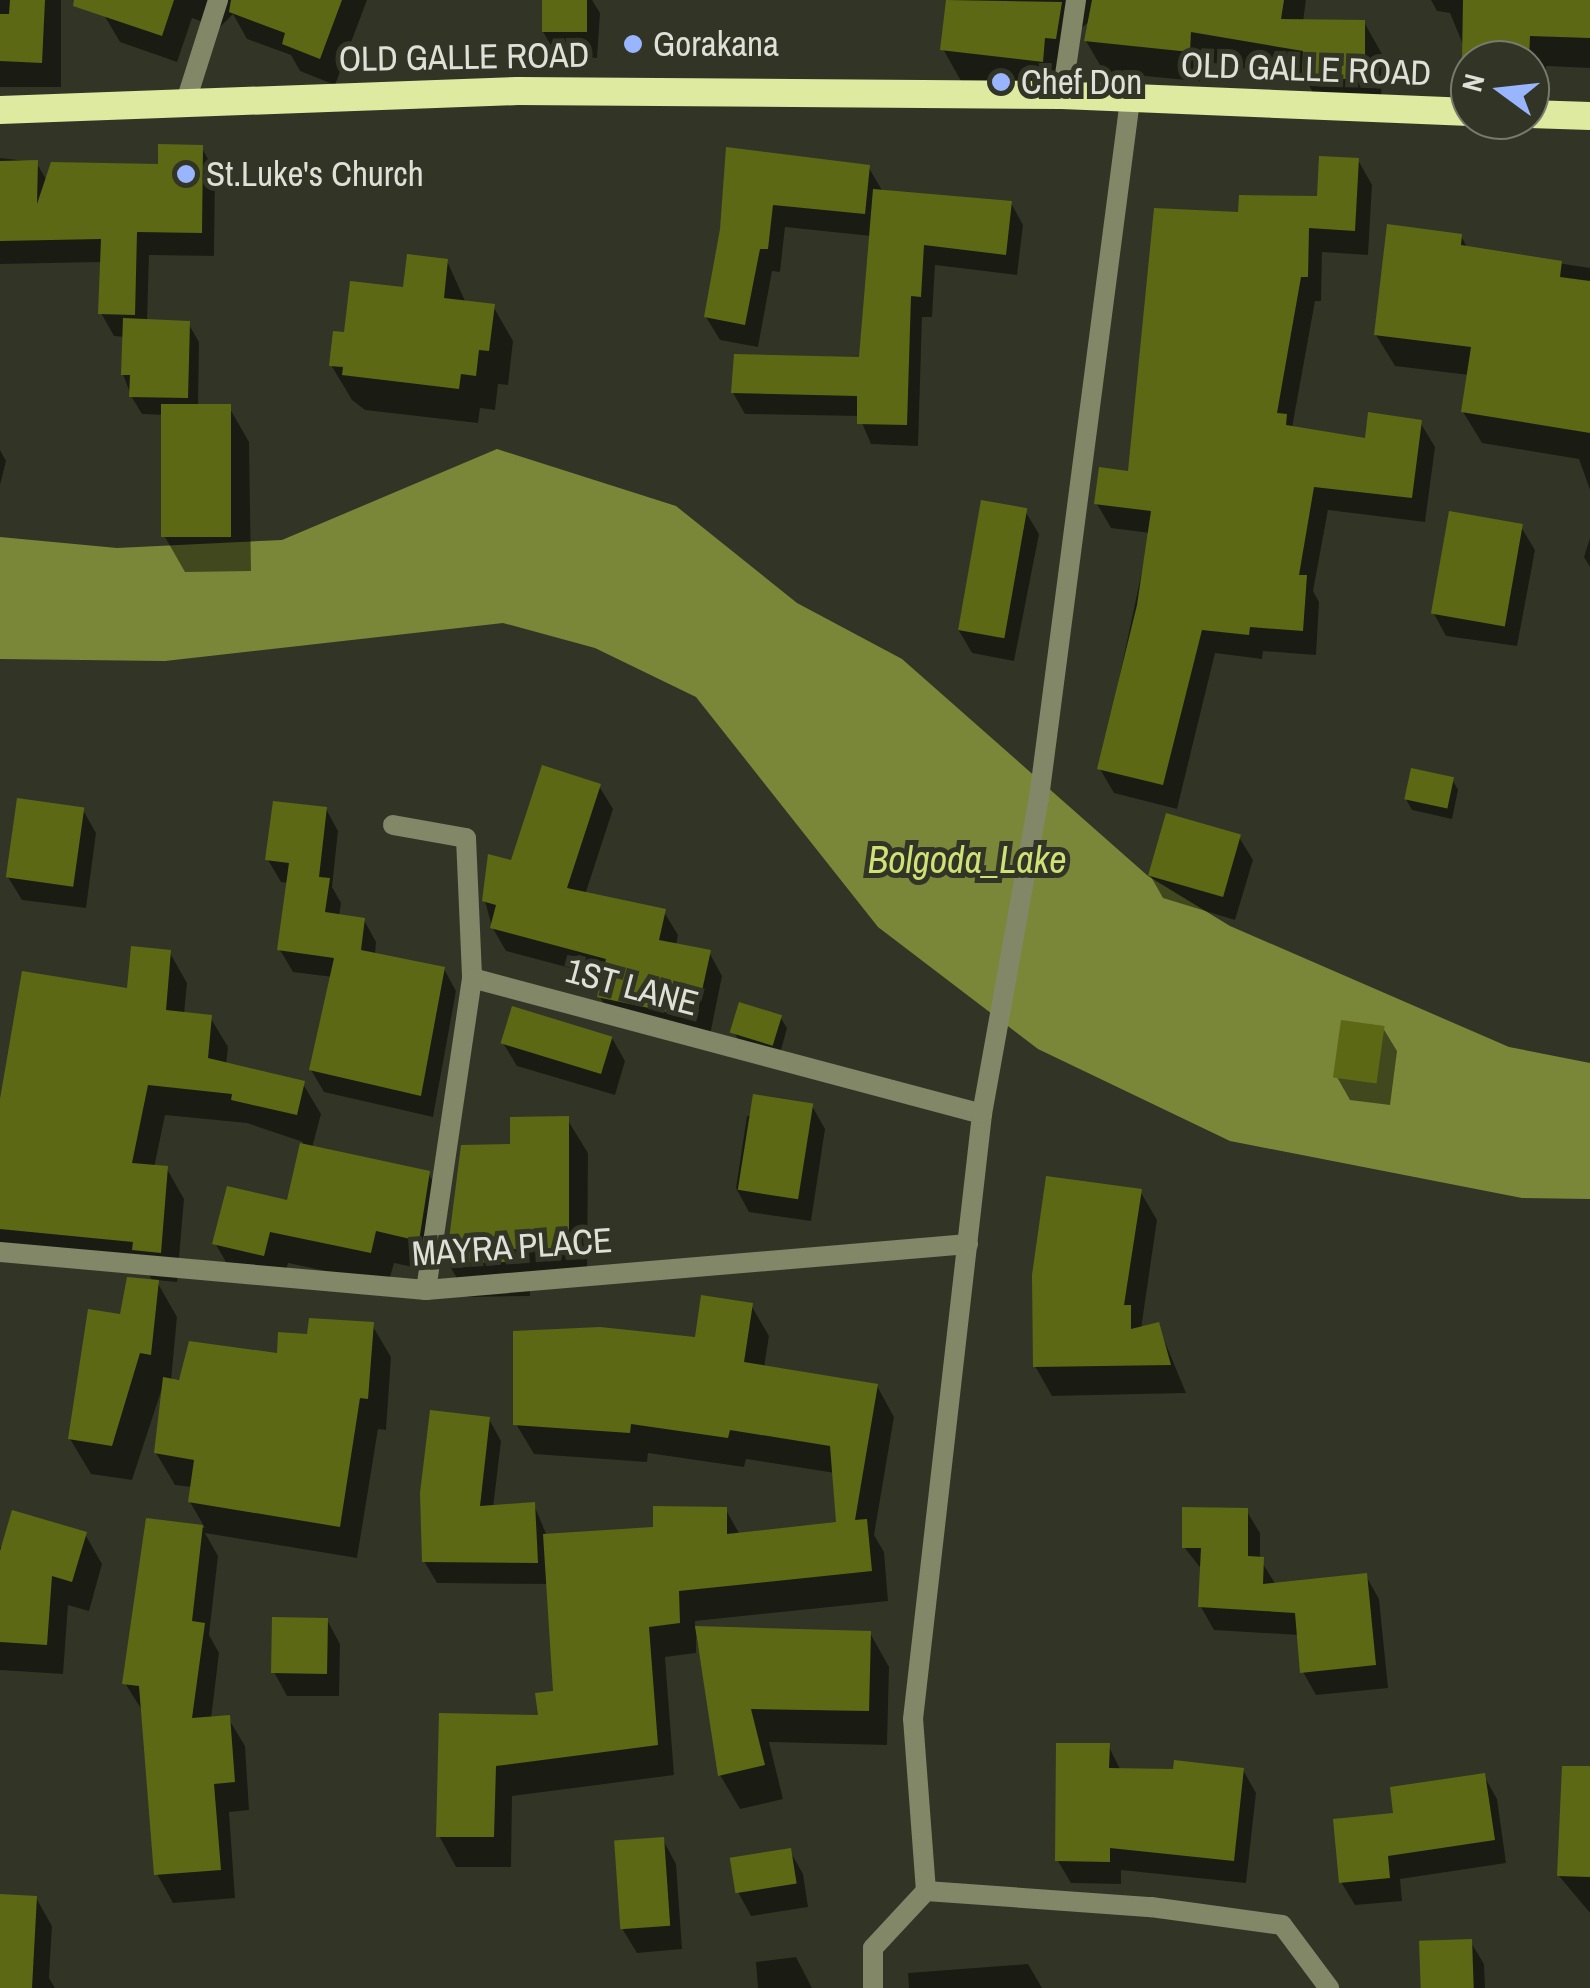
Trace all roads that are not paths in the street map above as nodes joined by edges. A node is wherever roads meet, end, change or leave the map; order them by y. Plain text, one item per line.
1 (218, 0) edge
2 (1076, 0) edge
3 (1062, 95) junction
4 (1130, 100) junction
5 (186, 101) junction
6 (0, 110) edge
7 (1450, 111) edge
8 (1550, 115) edge
9 (1590, 116) edge
10 (393, 826) dead end
11 (472, 978) junction
12 (985, 1105) junction
13 (968, 1244) junction
14 (0, 1252) edge
15 (426, 1290) junction
16 (926, 1891) junction
17 (873, 1988) edge
18 (1329, 1988) edge

1 - 5 street
2 - 3 street
3 - 4 highway, OLD GALLE ROAD
3 - 5 highway, OLD GALLE ROAD
4 - 7 highway, OLD GALLE ROAD
4 - 12 street
5 - 6 highway, OLD GALLE ROAD
8 - 9 highway
10 - 11 street
11 - 12 street, 1ST LANE
11 - 15 street
12 - 13 street
13 - 15 street, MAYRA PLACE
13 - 16 street
14 - 15 street, MAYRA PLACE
16 - 17 street
16 - 18 street

